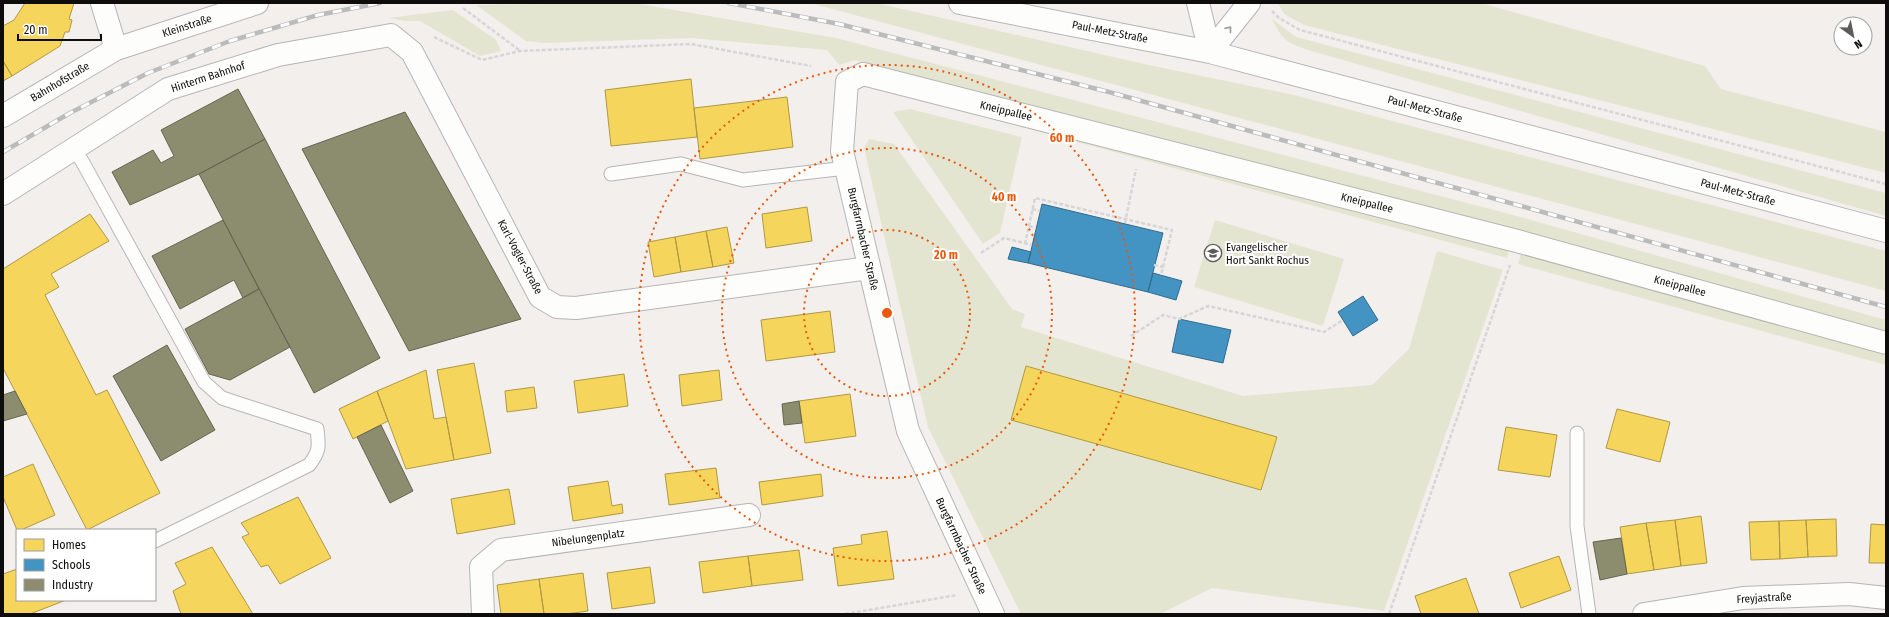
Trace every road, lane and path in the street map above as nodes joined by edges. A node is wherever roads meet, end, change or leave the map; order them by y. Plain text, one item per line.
1 (102, 3) edge
2 (257, 3) edge
3 (960, 3) edge
4 (1198, 3) edge
5 (1249, 4) edge
6 (463, 8) dead end
7 (391, 35) joint
8 (434, 37) dead end
9 (116, 49) junction
10 (520, 51) junction
11 (1210, 52) junction
12 (810, 66) dead end
13 (848, 82) joint
14 (3, 116) edge
15 (72, 148) junction
16 (1137, 166) dead end
17 (846, 168) junction
18 (610, 174) dead end
19 (1886, 184) edge
20 (3, 194) edge
21 (1032, 209) junction
22 (1040, 211) dead end
23 (1126, 218) junction
24 (1125, 223) dead end
25 (1029, 226) junction
26 (1036, 228) dead end
27 (1886, 231) edge
28 (1025, 244) junction
29 (1032, 245) dead end
30 (981, 253) dead end
31 (1154, 265) dead end
32 (1510, 266) dead end
33 (1163, 267) junction
34 (870, 268) junction
35 (1161, 275) dead end
36 (1343, 320) dead end
37 (1131, 336) dead end
38 (1886, 343) edge
39 (1577, 433) dead end
40 (749, 515) dead end
41 (156, 541) edge
42 (960, 595) dead end
43 (1886, 598) edge
44 (483, 614) edge
45 (845, 614) edge
46 (992, 614) edge
47 (1389, 614) edge
48 (1589, 614) edge
49 (1644, 614) edge

1 - 9 street
2 - 9 street, Kleinstraße
3 - 11 street, Paul-Metz-Straße
4 - 11 street
11 -> 5 street
5 - 19 path
6 - 10 path
7 - 15 street, Hinterm Bahnhof
7 - 34 street, Karl-Vogler-Straße
8 - 10 path
9 - 14 street, Bahnhofstraße
10 - 12 path
11 - 27 street, Paul-Metz-Straße
13 - 17 street, Burgfarrnbacher Straße
13 - 38 street, Kneippallee
15 - 20 street, Hinterm Bahnhof
15 - 41 lane
16 - 23 path
17 - 18 lane
17 - 34 street, Burgfarrnbacher Straße
21 - 22 path
21 - 23 path
21 - 25 path
23 - 24 path
23 - 33 path
25 - 26 path
25 - 28 path
28 - 29 path
28 - 30 path
31 - 33 path
32 - 47 path
33 - 35 path
34 - 46 street, Burgfarrnbacher Straße
36 - 37 path
39 - 48 lane
40 - 44 street, Nibelungenplatz
42 - 45 path
43 - 49 street, Freyjastraße

